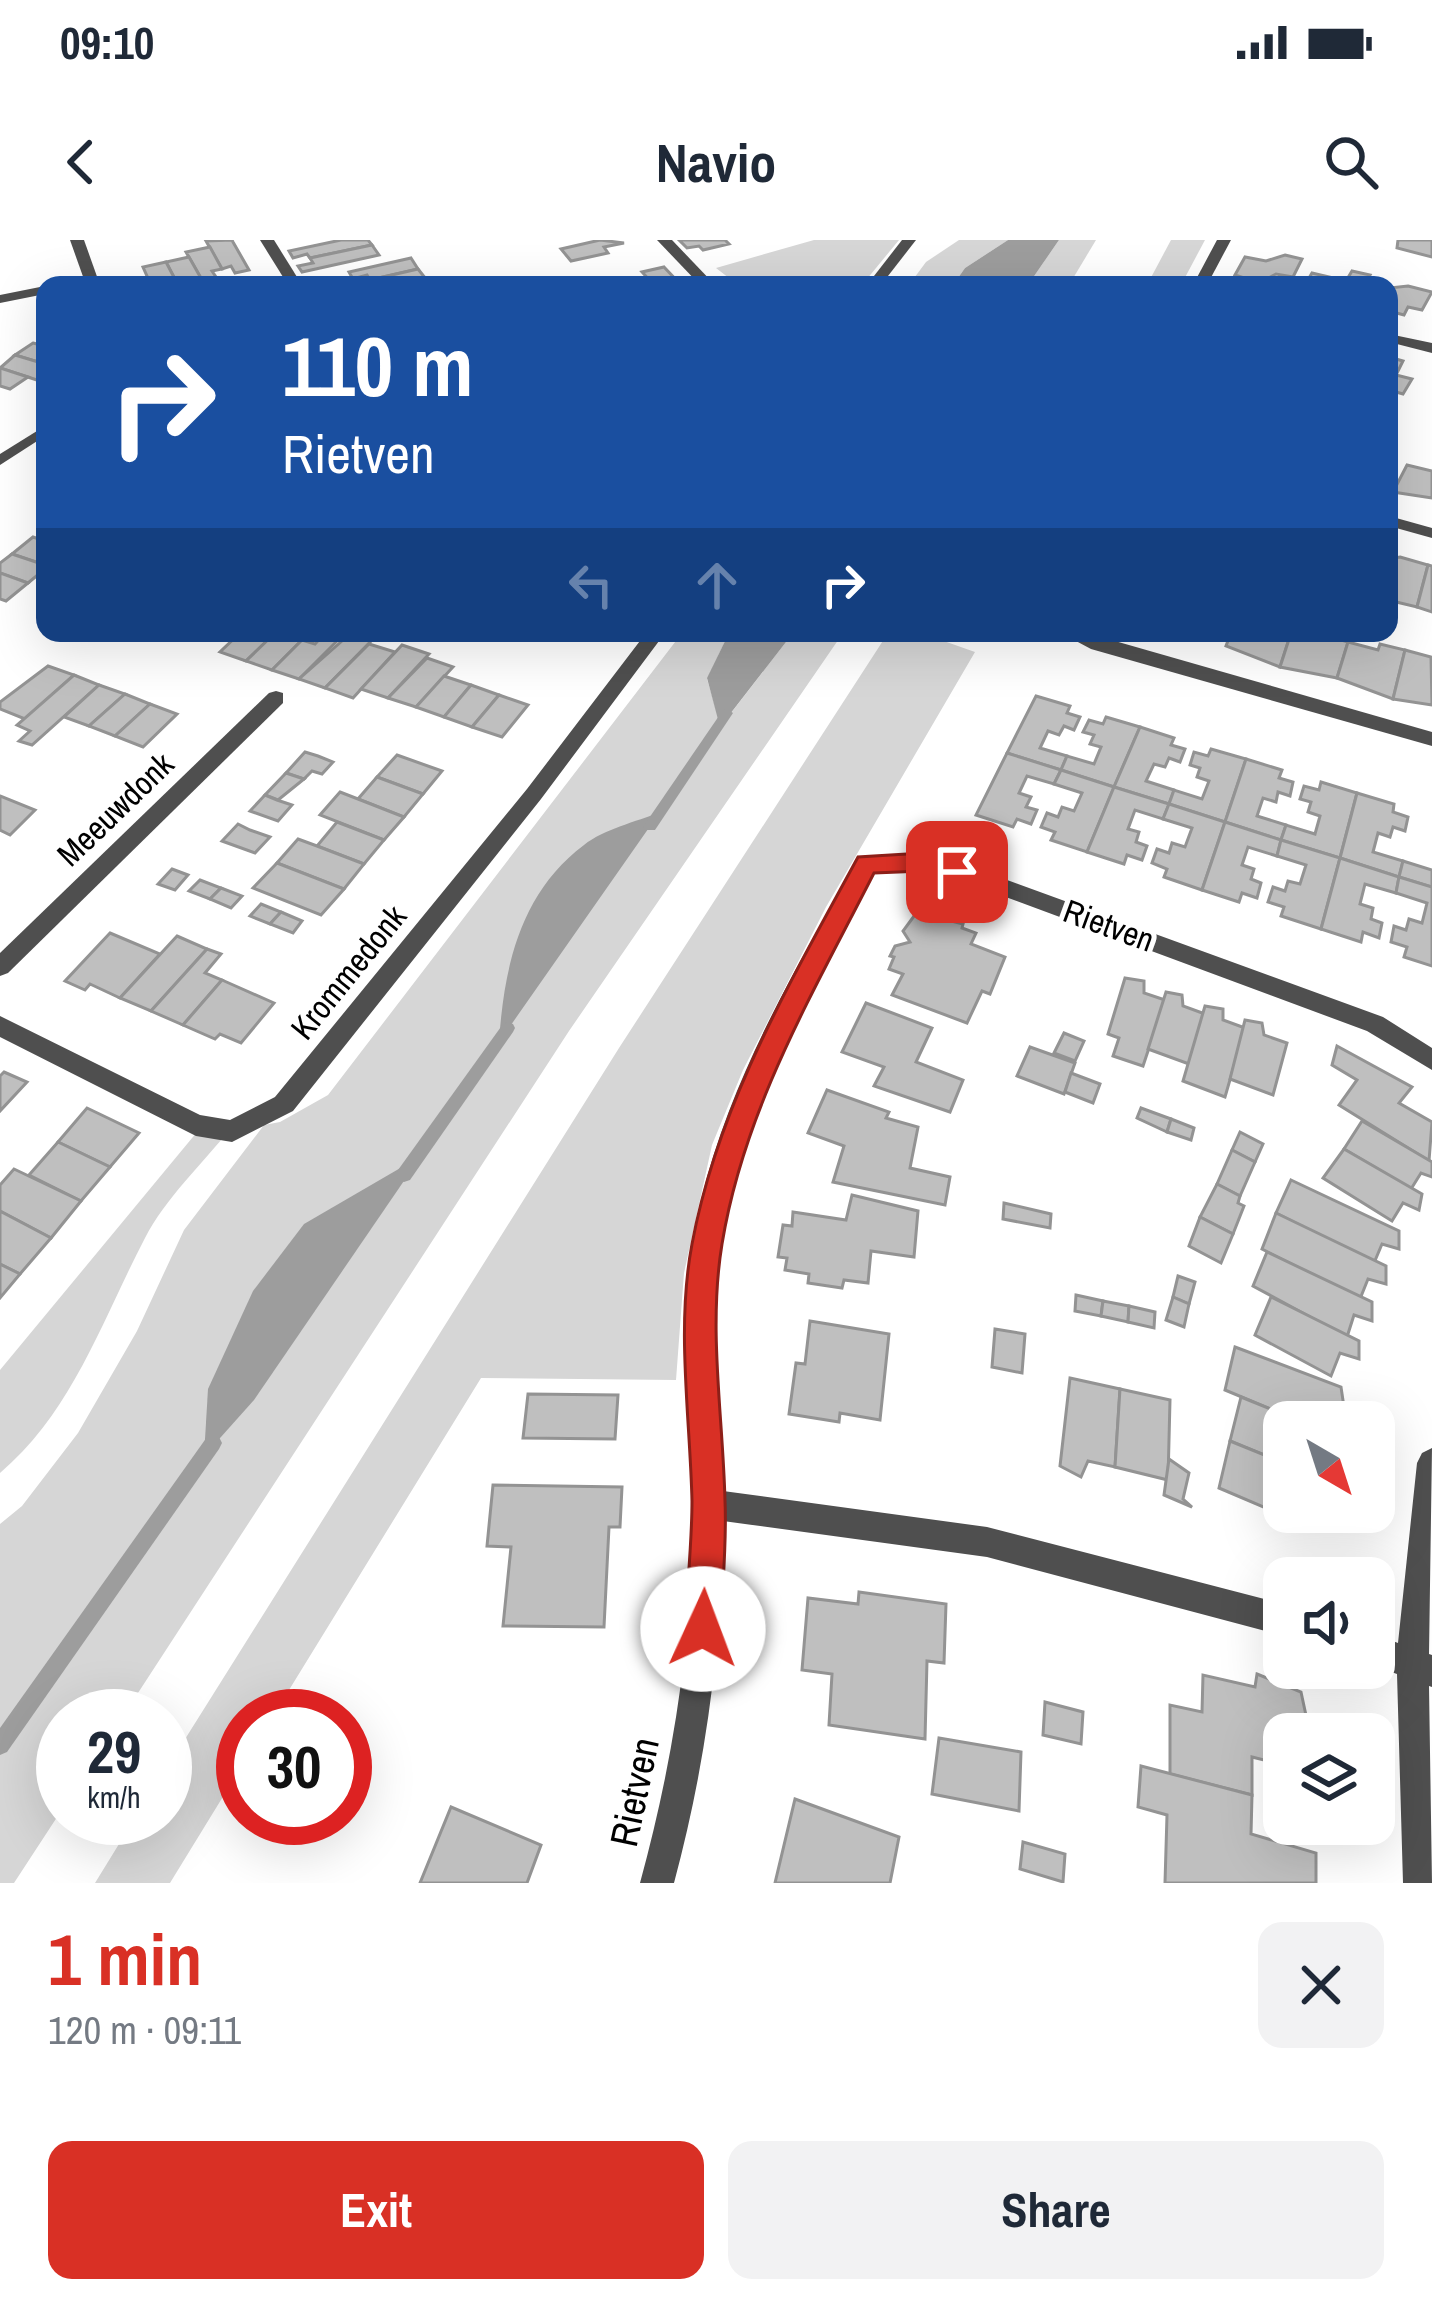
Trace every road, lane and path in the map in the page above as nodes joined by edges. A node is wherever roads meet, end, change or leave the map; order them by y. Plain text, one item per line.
1 (267, 240) edge
2 (664, 240) edge
3 (908, 240) edge
4 (1224, 240) edge
5 (82, 241) edge
6 (90, 276) edge
7 (286, 276) edge
8 (699, 276) edge
9 (881, 276) edge
10 (1205, 276) edge
11 (36, 292) edge
12 (0, 299) edge
13 (1398, 340) edge
14 (1432, 348) edge
15 (36, 436) edge
16 (0, 461) edge
17 (1398, 523) edge
18 (1432, 532) edge
19 (649, 642) edge
20 (1089, 642) edge
21 (276, 698) dead end
22 (1432, 739) edge
23 (0, 967) edge
24 (1, 1029) edge
25 (1432, 1060) edge
26 (1432, 1463) edge
27 (709, 1504) junction
28 (1263, 1614) edge
29 (1422, 1667) edge
30 (657, 1883) edge
31 (1420, 1883) edge

1 - 7 street
2 - 8 street
3 - 9 street
4 - 10 street
5 - 6 street
11 - 12 street
13 - 14 street
15 - 16 lane
17 - 18 street
19 - 24 street, Krommedonk
20 - 22 street
21 - 23 street, Meeuwdonk
25 - 27 street, Rietven
26 - 29 street
27 - 28 street
27 - 30 street, Rietven
29 - 31 street

